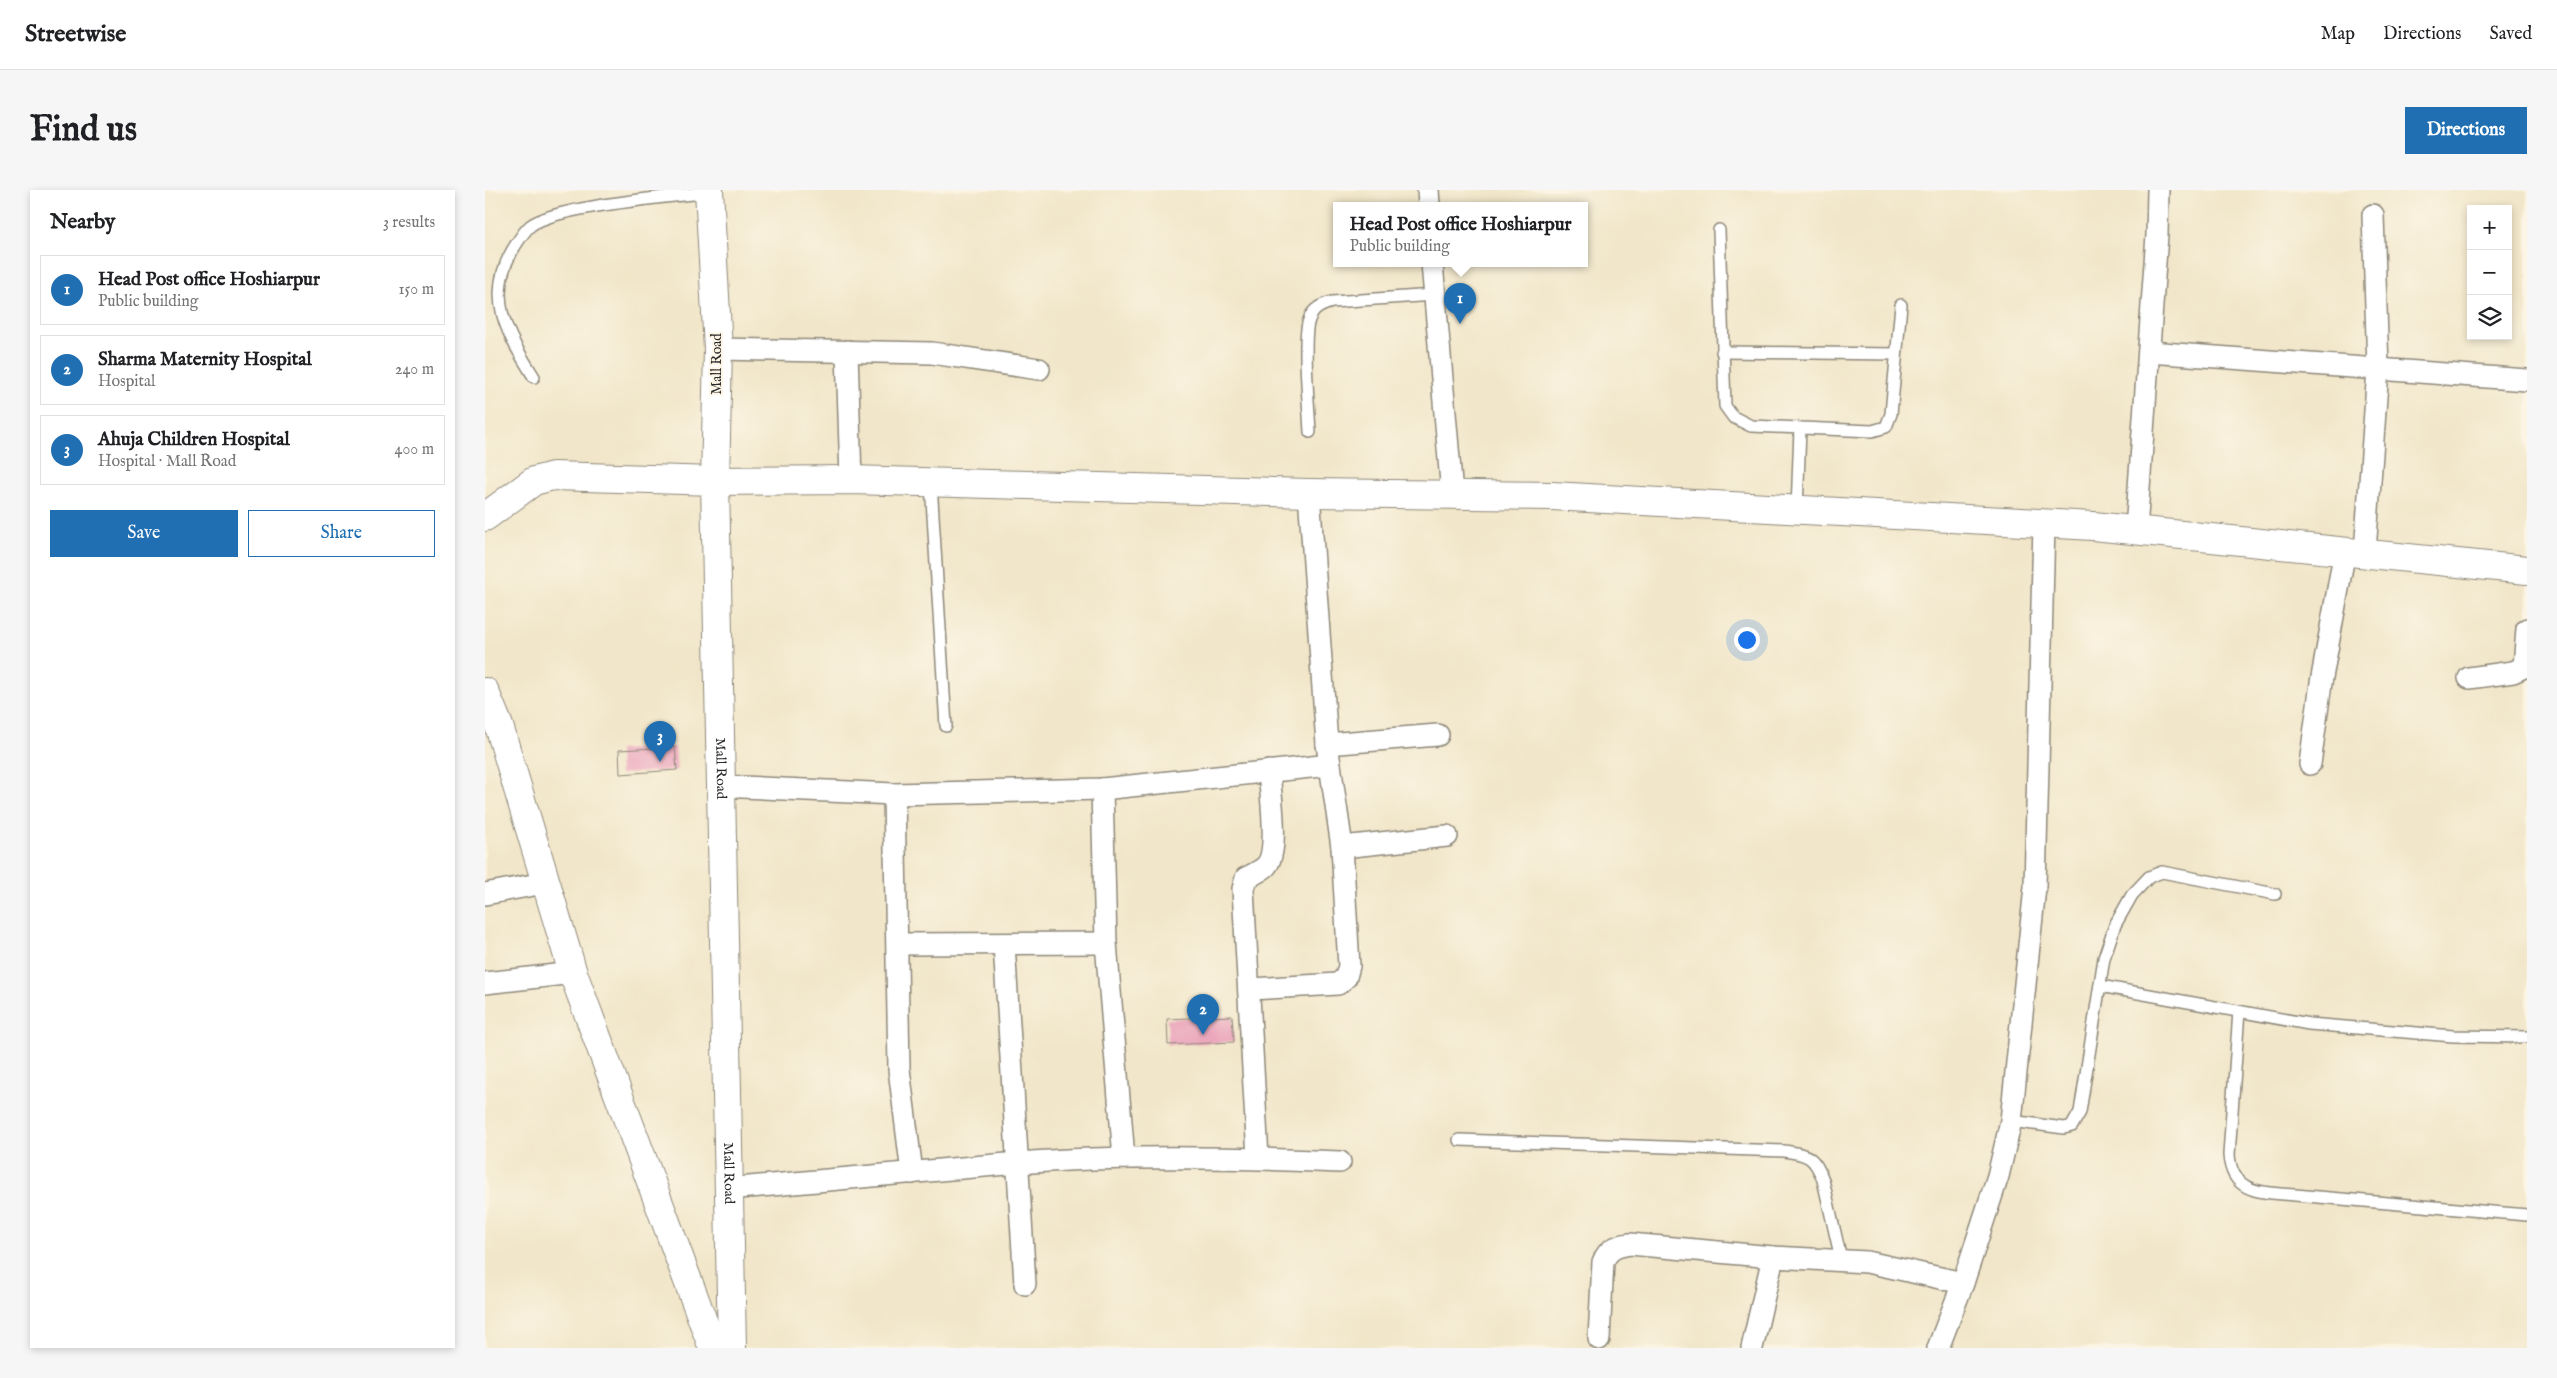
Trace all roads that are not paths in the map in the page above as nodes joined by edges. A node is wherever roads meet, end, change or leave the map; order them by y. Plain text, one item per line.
1 (2158, 190) edge
2 (709, 191) edge
3 (2373, 215) dead end
4 (1719, 230) dead end
5 (1432, 267) edge
6 (1434, 295) junction
7 (1901, 305) dead end
8 (718, 349) junction
9 (847, 351) junction
10 (1722, 352) junction
11 (2149, 352) junction
12 (1896, 354) junction
13 (1039, 369) dead end
14 (2378, 369) junction
15 (534, 376) dead end
16 (2527, 380) edge
17 (1800, 428) junction
18 (1310, 432) dead end
19 (851, 480) junction
20 (715, 481) junction
21 (931, 483) junction
22 (1309, 493) junction
23 (1452, 494) junction
24 (1797, 510) junction
25 (485, 517) edge
26 (2044, 524) junction
27 (2136, 530) junction
28 (2355, 551) junction
29 (2527, 570) edge
30 (2527, 629) edge
31 (2469, 678) dead end
32 (485, 692) edge
33 (492, 726) edge
34 (945, 726) dead end
35 (1438, 735) dead end
36 (1327, 744) junction
37 (2310, 764) dead end
38 (1330, 765) junction
39 (1269, 771) junction
40 (720, 786) junction
41 (1102, 789) junction
42 (894, 794) junction
43 (1447, 836) dead end
44 (1342, 847) junction
45 (544, 883) junction
46 (485, 894) edge
47 (2275, 894) dead end
48 (1106, 943) junction
49 (898, 944) junction
50 (1004, 944) junction
51 (573, 973) junction
52 (485, 983) edge
53 (2100, 986) junction
54 (1250, 989) junction
55 (2239, 1012) junction
56 (2527, 1037) edge
57 (2011, 1121) junction
58 (1459, 1140) dead end
59 (1124, 1158) junction
60 (1259, 1158) junction
61 (1340, 1162) dead end
62 (1019, 1163) junction
63 (912, 1173) junction
64 (727, 1189) junction
65 (2527, 1215) edge
66 (1773, 1257) junction
67 (1841, 1259) junction
68 (1963, 1283) junction
69 (1025, 1284) dead end
70 (1599, 1339) dead end
71 (713, 1348) edge
72 (732, 1348) edge
73 (1752, 1348) edge
74 (1938, 1348) edge

1 - 11 street
2 - 8 main road, Mall Road
2 - 15 lane
3 - 14 street
4 - 10 lane
5 - 6 street
6 - 18 lane
6 - 23 street
7 - 12 lane
8 - 9 street
8 - 20 main road, Mall Road
9 - 13 street
9 - 19 street
10 - 12 lane
10 - 17 lane
11 - 14 street
11 - 27 street
12 - 17 lane
14 - 16 street
14 - 28 street
17 - 24 lane
19 - 20 main road
19 - 21 main road
20 - 25 main road
20 - 40 main road, Mall Road
21 - 22 main road
21 - 34 lane
22 - 23 main road
22 - 36 street
23 - 24 main road
24 - 26 main road
26 - 27 main road
26 - 57 street
27 - 28 main road
28 - 29 main road
28 - 37 street
30 - 31 street
32 - 33 main road
33 - 45 main road
35 - 36 street
36 - 38 street
38 - 39 street
38 - 44 street
39 - 41 street
39 - 54 street
40 - 42 street
40 - 64 main road, Mall Road
41 - 42 street
41 - 48 street
42 - 49 street
43 - 44 street
44 - 54 street
45 - 46 street
45 - 51 main road
47 - 53 lane
48 - 50 street
48 - 59 street
49 - 50 street
49 - 63 street
50 - 62 street
51 - 52 street
51 - 71 main road
53 - 55 lane
53 - 57 lane
54 - 60 street
55 - 56 lane
55 - 65 lane
57 - 68 street
58 - 67 lane
59 - 60 street
59 - 62 street
60 - 61 street
62 - 63 street
62 - 69 street
63 - 64 street
64 - 72 main road, Mall Road
66 - 67 street
66 - 70 street
66 - 73 street
67 - 68 street
68 - 74 street

